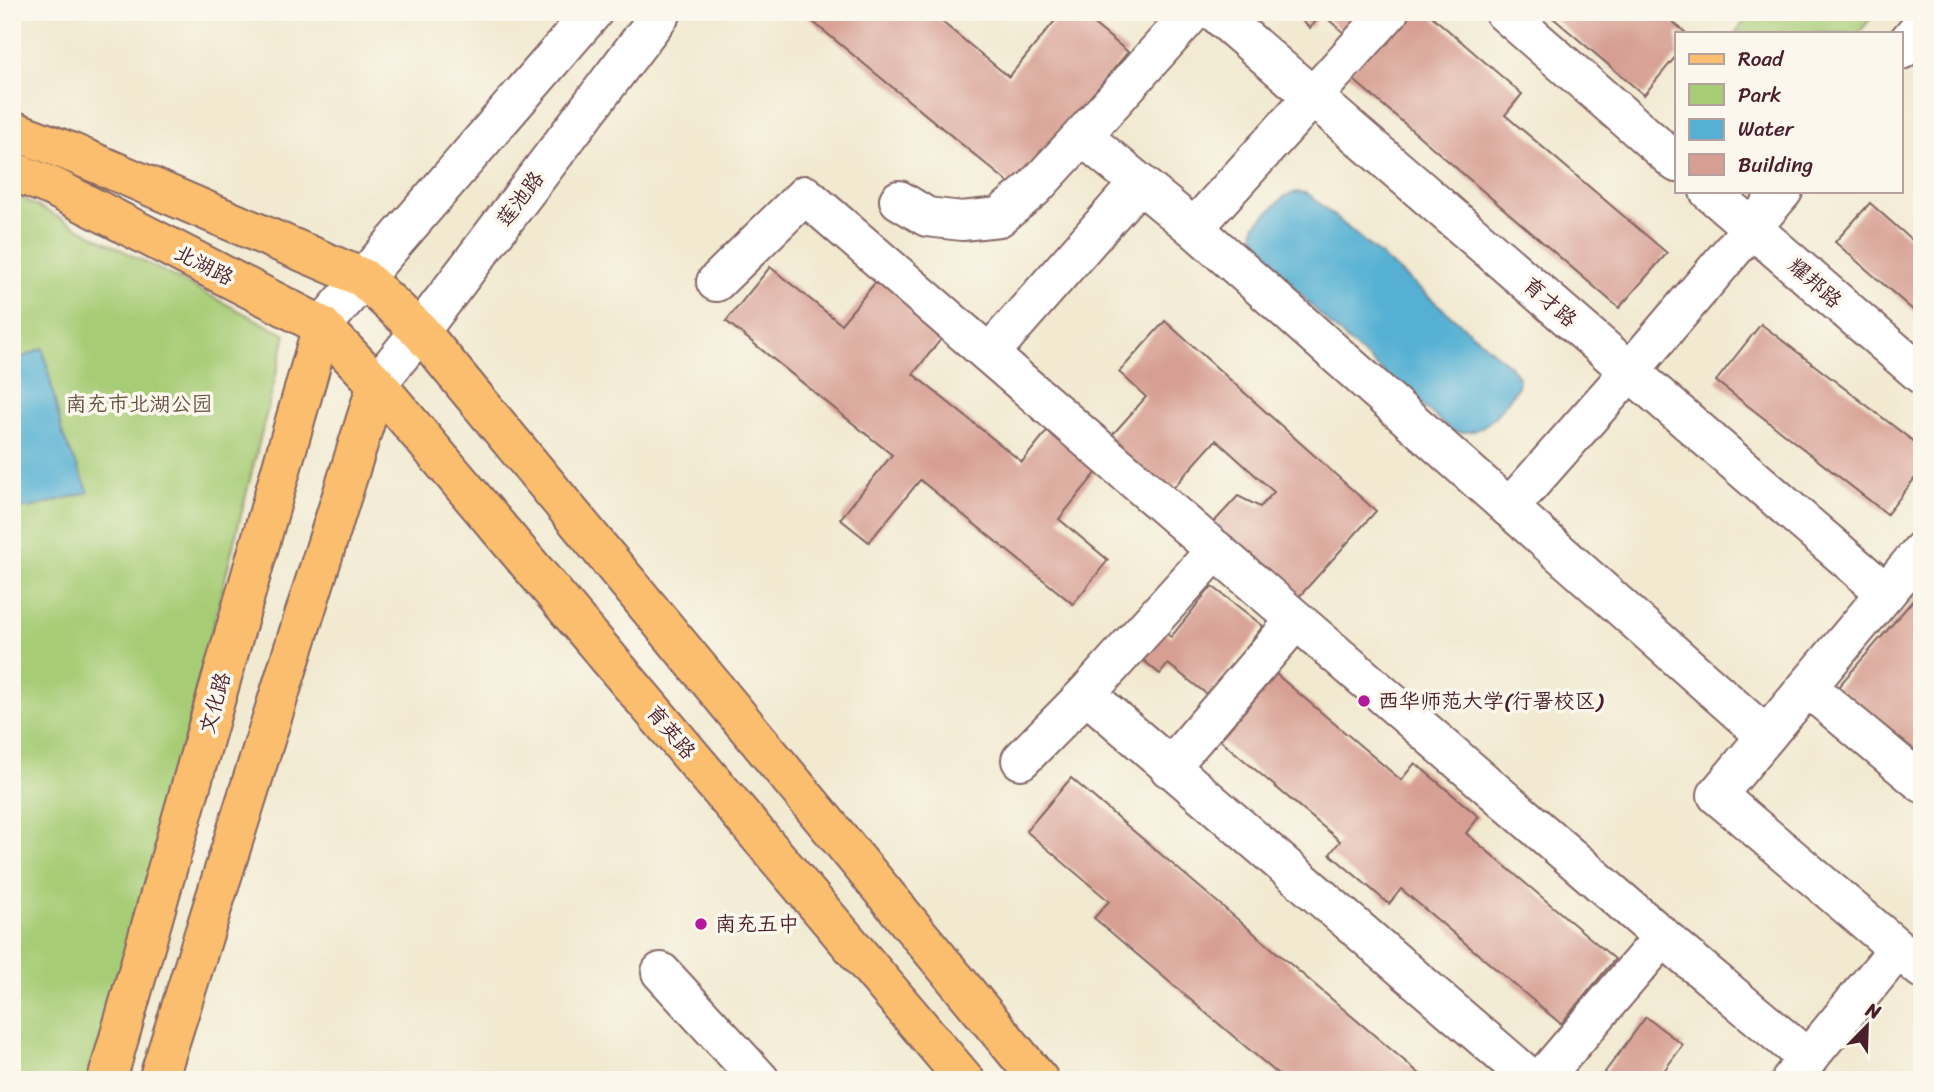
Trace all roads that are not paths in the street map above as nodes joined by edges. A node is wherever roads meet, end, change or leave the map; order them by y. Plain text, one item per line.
1 (593, 12) edge
2 (662, 12) edge
3 (1193, 12) edge
4 (1215, 12) edge
5 (1389, 12) edge
6 (1504, 12) edge
7 (1922, 26) edge
8 (1902, 49) edge
9 (1313, 97) junction
10 (12, 130) edge
11 (1082, 136) junction
12 (1675, 161) edge
13 (12, 171) edge
14 (1139, 183) junction
15 (1710, 192) edge
16 (1782, 192) edge
17 (899, 200) dead end
18 (1194, 228) junction
19 (1752, 228) junction
20 (363, 278) junction
21 (716, 282) dead end
22 (322, 326) junction
23 (420, 331) junction
24 (989, 354) junction
25 (1630, 371) junction
26 (1922, 375) edge
27 (377, 384) junction
28 (1509, 508) junction
29 (1216, 550) junction
30 (1922, 550) edge
31 (1886, 593) junction
32 (1296, 620) junction
33 (1807, 687) junction
34 (1086, 694) junction
35 (1766, 736) junction
36 (1021, 760) dead end
37 (1169, 768) junction
38 (1922, 783) edge
39 (1663, 937) junction
40 (1910, 959) edge
41 (661, 972) dead end
42 (1799, 1070) edge
43 (107, 1080) edge
44 (158, 1080) edge
45 (760, 1080) edge
46 (965, 1080) edge
47 (1039, 1080) edge
48 (1532, 1080) edge
49 (1541, 1080) edge

1 - 20 street
2 - 23 street, 莲池路
3 - 11 street
4 - 9 street, 育才路
5 - 9 street
6 - 12 street
7 - 8 street
9 - 18 street
9 - 25 street, 育才路
10 - 20 main road
11 - 14 street
11 - 17 street
13 - 22 main road, 北湖路
14 - 18 street
14 - 24 street
15 - 19 street, 耀邦路
16 - 19 street
18 - 28 street
19 - 25 street
19 - 26 street, 耀邦路
20 - 22 street
20 - 23 main road
21 - 24 street
22 - 27 main road, 北湖路
22 - 43 main road, 文化路
23 - 27 street, 莲池路
23 - 47 main road
24 - 29 street
25 - 28 street
25 - 31 street, 育才路
27 - 44 main road
27 - 46 main road, 育英路
28 - 35 street
29 - 32 street
29 - 34 street
30 - 31 street
31 - 33 street
32 - 37 street
32 - 39 street
33 - 35 street
33 - 38 street
34 - 36 street
34 - 37 street
35 - 40 street
37 - 48 street
39 - 42 street
39 - 49 street
40 - 42 street
41 - 45 street

